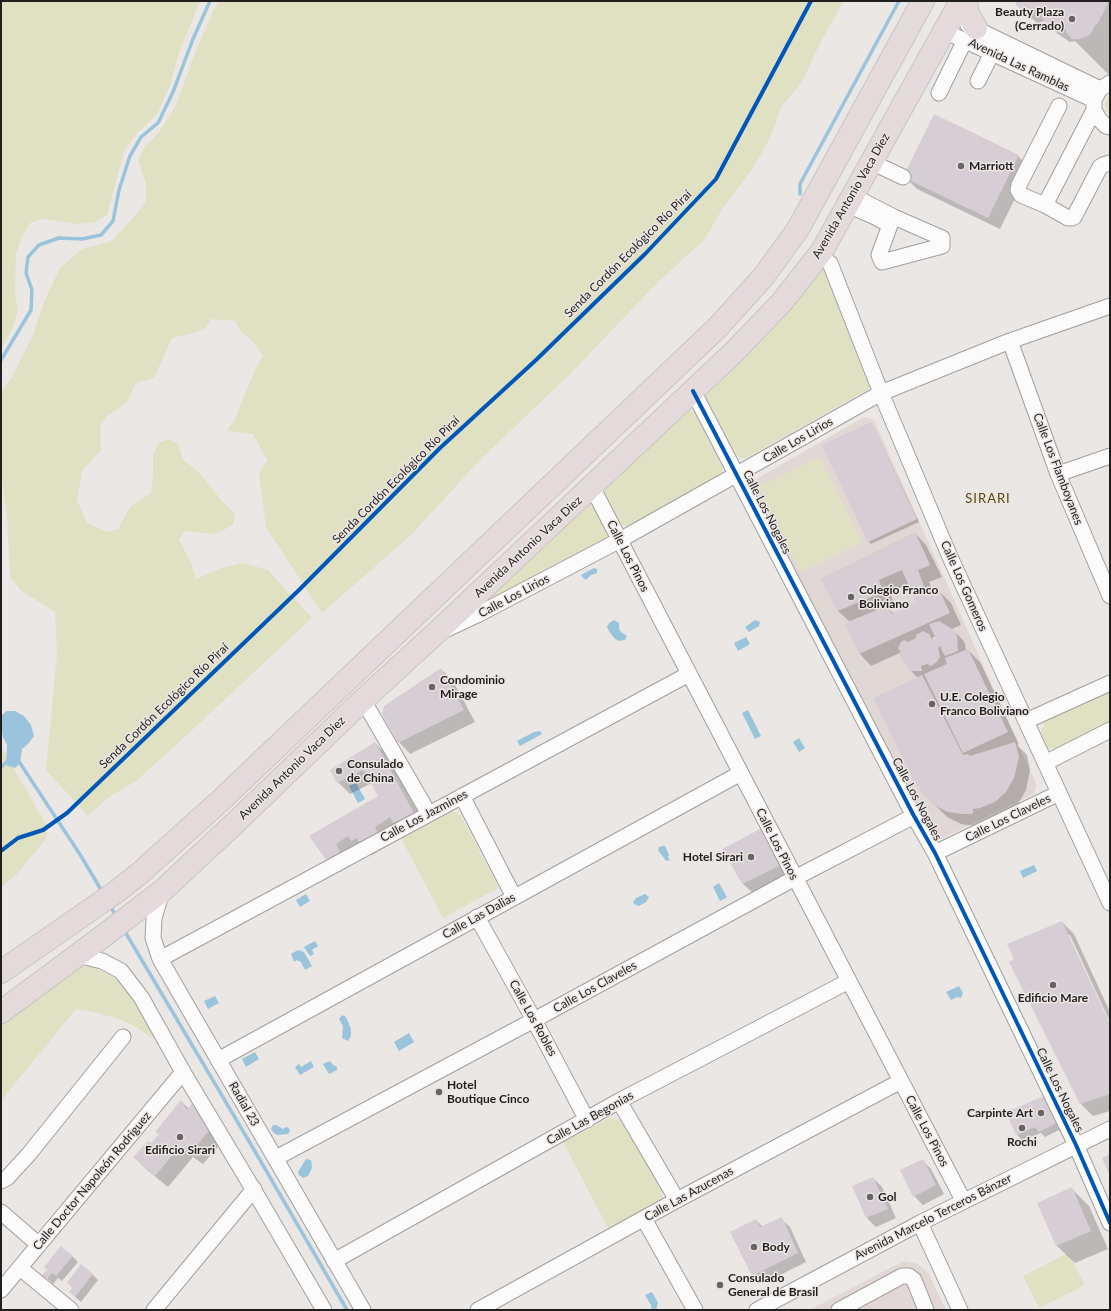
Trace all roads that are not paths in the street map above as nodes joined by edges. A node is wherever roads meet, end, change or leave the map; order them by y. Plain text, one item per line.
1 (923, 1) edge
2 (956, 12) edge
3 (970, 34) junction
4 (992, 53) junction
5 (978, 81) dead end
6 (939, 93) dead end
7 (1100, 95) edge
8 (1059, 106) dead end
9 (1110, 127) edge
10 (871, 162) junction
11 (1110, 163) edge
12 (903, 177) dead end
13 (850, 200) junction
14 (1045, 205) junction
15 (892, 221) dead end
16 (830, 263) dead end
17 (1110, 306) edge
18 (1010, 341) junction
19 (693, 391) junction
20 (881, 393) junction
21 (1110, 456) edge
22 (1058, 474) junction
23 (737, 475) junction
24 (592, 487) junction
25 (620, 540) junction
26 (1108, 586) edge
27 (435, 634) junction
28 (689, 674) junction
29 (1110, 683) edge
30 (362, 700) junction
31 (321, 704) junction
32 (1026, 721) junction
33 (1110, 730) edge
34 (304, 757) junction
35 (1045, 763) junction
36 (740, 773) junction
37 (1059, 794) junction
38 (462, 796) junction
39 (429, 814) junction
40 (914, 816) junction
41 (935, 853) junction
42 (795, 878) junction
43 (162, 890) junction
44 (514, 897) junction
45 (1109, 900) edge
46 (477, 917) junction
47 (77, 955) junction
48 (160, 959) junction
49 (1, 972) edge
50 (849, 981) junction
51 (1, 1012) edge
52 (534, 1020) junction
53 (123, 1037) dead end
54 (218, 1060) junction
55 (183, 1072) junction
56 (901, 1081) junction
57 (620, 1102) junction
58 (587, 1120) junction
59 (1110, 1129) edge
60 (1076, 1145) junction
61 (276, 1158) junction
62 (1, 1181) edge
63 (254, 1189) junction
64 (677, 1200) junction
65 (963, 1200) junction
66 (1, 1212) edge
67 (644, 1219) junction
68 (920, 1223) junction
69 (1110, 1223) edge
70 (39, 1244) junction
71 (334, 1261) junction
72 (20, 1268) junction
73 (1, 1290) edge
74 (920, 1308) edge
75 (71, 1310) edge
76 (154, 1310) edge
77 (323, 1310) edge
78 (363, 1310) edge
79 (478, 1310) edge
80 (695, 1310) edge
81 (757, 1310) edge
82 (839, 1310) edge
83 (960, 1310) edge

1 - 31 highway
2 - 3 street, Avenida Las Ramblas
2 - 3 highway
2 - 10 highway, Avenida Antonio Vaca Diez
3 - 4 street, Avenida Las Ramblas
3 - 6 street
3 - 7 street, Avenida Las Ramblas
4 - 5 street
4 - 7 street, Avenida Las Ramblas
7 - 9 street
7 - 14 street
8 - 14 street
10 - 12 street
10 - 13 highway, Avenida Antonio Vaca Diez
11 - 14 street
13 - 15 street
13 - 19 highway, Avenida Antonio Vaca Diez
16 - 20 street, Calle Los Gomeros
17 - 18 street, Calle Los Lirios
18 - 20 street, Calle Los Lirios
18 - 22 street, Calle Los Flamboyanes
19 - 23 street, Calle Los Nogales
19 - 24 highway, Avenida Antonio Vaca Diez
20 - 23 street, Calle Los Lirios
20 - 32 street, Calle Los Gomeros
21 - 22 street
22 - 26 street, Calle Los Flamboyanes
23 - 25 street, Calle Los Lirios
23 - 40 street, Calle Los Nogales
24 - 25 street, Calle Los Pinos
24 - 27 highway, Avenida Antonio Vaca Diez
25 - 27 street, Calle Los Lirios
25 - 28 street, Calle Los Pinos
27 - 30 highway, Avenida Antonio Vaca Diez
28 - 36 street, Calle Los Pinos
28 - 38 street, Calle Los Jazmines
29 - 32 street
30 - 34 highway, Avenida Antonio Vaca Diez
30 - 39 street
31 - 34 highway
31 - 49 highway
32 - 35 street, Calle Los Gomeros
33 - 35 street
34 - 43 highway, Avenida Antonio Vaca Diez
35 - 37 street, Calle Los Gomeros
36 - 42 street, Calle Los Pinos
36 - 44 street, Calle Las Dalias
37 - 41 street, Calle Los Claveles
37 - 45 street, Calle Los Gomeros
38 - 39 street, Calle Los Jazmines
38 - 44 street
39 - 48 street, Calle Los Jazmines
40 - 41 street, Calle Los Nogales
40 - 42 street, Calle Los Claveles
41 - 60 street, Calle Los Nogales
42 - 50 street, Calle Los Pinos
42 - 52 street, Calle Los Claveles
43 - 47 highway, Avenida Antonio Vaca Diez
43 - 48 street, Radial 23
44 - 46 street, Calle Las Dalias
46 - 52 street, Calle Los Robles
46 - 54 street, Calle Las Dalias
47 - 51 highway, Avenida Antonio Vaca Diez
47 - 55 street
48 - 54 street, Radial 23
50 - 56 street, Calle Los Pinos
50 - 57 street, Calle Las Begonias
52 - 58 street, Calle Los Robles
52 - 61 street, Calle Los Claveles
53 - 62 street
54 - 61 street, Radial 23
55 - 63 street
55 - 70 street, Calle Doctor Napoleón Rodriguez
56 - 64 street, Calle Las Azucenas
56 - 65 street, Calle Los Pinos
57 - 58 street, Calle Las Begonias
57 - 64 street
58 - 71 street, Calle Las Begonias
59 - 60 street, Avenida Marcelo Terceros Bánzer
60 - 65 street, Avenida Marcelo Terceros Bánzer
60 - 69 street, Calle Los Nogales
61 - 71 street, Radial 23
63 - 76 street
63 - 77 street
64 - 67 street, Calle Las Azucenas
65 - 68 street, Avenida Marcelo Terceros Bánzer
66 - 70 street
67 - 79 street, Calle Las Azucenas
67 - 80 street
68 - 81 street, Avenida Marcelo Terceros Bánzer
68 - 83 street
70 - 72 street, Calle Doctor Napoleón Rodriguez
71 - 78 street, Radial 23
72 - 73 street, Calle Doctor Napoleón Rodriguez
72 - 75 street
74 - 82 street

